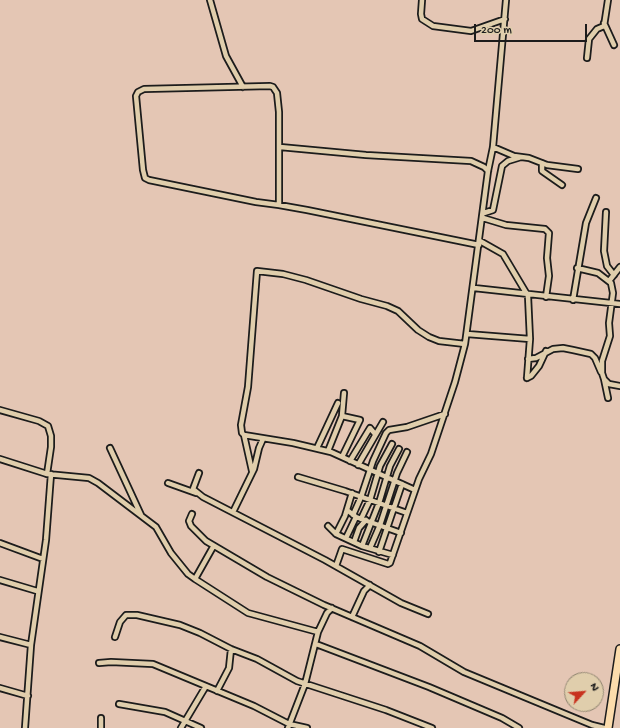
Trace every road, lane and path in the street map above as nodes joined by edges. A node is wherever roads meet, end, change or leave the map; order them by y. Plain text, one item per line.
1 (210, 0) edge
2 (422, 0) edge
3 (506, 0) edge
4 (608, 0) edge
5 (504, 19) junction
6 (604, 23) junction
7 (614, 45) dead end
8 (587, 58) dead end
9 (243, 87) junction
10 (280, 147) junction
11 (493, 147) junction
12 (521, 157) junction
13 (542, 163) junction
14 (578, 169) dead end
15 (488, 171) junction
16 (562, 185) dead end
17 (596, 198) dead end
18 (279, 205) junction
19 (606, 212) dead end
20 (484, 213) junction
21 (483, 218) junction
22 (480, 243) junction
23 (620, 267) edge
24 (577, 268) junction
25 (614, 275) junction
26 (609, 281) junction
27 (474, 288) junction
28 (528, 296) junction
29 (546, 297) junction
30 (573, 300) junction
31 (612, 303) junction
32 (620, 304) edge
33 (467, 334) junction
34 (530, 339) junction
35 (465, 344) junction
36 (546, 351) junction
37 (528, 359) junction
38 (602, 373) junction
39 (604, 379) junction
40 (620, 386) edge
41 (344, 393) dead end
42 (608, 398) dead end
43 (338, 403) dead end
44 (0, 410) edge
45 (445, 414) junction
46 (342, 416) junction
47 (383, 422) dead end
48 (375, 434) junction
49 (244, 435) junction
50 (263, 439) junction
51 (392, 444) dead end
52 (110, 448) dead end
53 (317, 448) junction
54 (399, 449) dead end
55 (328, 451) junction
56 (407, 452) dead end
57 (342, 457) junction
58 (0, 459) edge
59 (350, 462) junction
60 (358, 465) junction
61 (252, 471) junction
62 (370, 471) junction
63 (199, 473) dead end
64 (377, 473) junction
65 (49, 474) junction
66 (298, 477) dead end
67 (387, 477) junction
68 (394, 480) junction
69 (168, 483) dead end
70 (402, 484) junction
71 (415, 490) junction
72 (196, 493) junction
73 (352, 494) junction
74 (361, 497) junction
75 (370, 500) junction
76 (379, 503) junction
77 (386, 505) junction
78 (395, 509) junction
79 (347, 510) junction
80 (233, 512) junction
81 (407, 513) junction
82 (192, 514) dead end
83 (142, 516) junction
84 (345, 516) junction
85 (354, 516) junction
86 (366, 520) junction
87 (380, 525) junction
88 (328, 526) dead end
89 (388, 528) junction
90 (401, 533) junction
91 (336, 534) junction
92 (346, 538) junction
93 (354, 542) junction
94 (0, 543) edge
95 (362, 546) junction
96 (213, 547) junction
97 (370, 548) junction
98 (379, 552) junction
99 (393, 555) junction
100 (42, 559) junction
101 (336, 566) junction
102 (195, 579) junction
103 (0, 580) edge
104 (370, 585) junction
105 (37, 591) junction
106 (332, 608) junction
107 (428, 614) dead end
108 (352, 617) junction
109 (318, 632) junction
110 (0, 636) edge
111 (115, 637) dead end
112 (316, 644) junction
113 (31, 645) junction
114 (231, 649) junction
115 (620, 649) edge
116 (99, 663) dead end
117 (304, 684) junction
118 (206, 686) junction
119 (0, 688) edge
120 (217, 691) junction
121 (28, 696) junction
122 (119, 704) dead end
123 (101, 718) dead end
124 (185, 720) junction
125 (289, 726) edge
126 (25, 728) edge
127 (101, 728) edge
128 (181, 728) edge
129 (201, 728) edge
130 (307, 728) edge
131 (432, 728) edge
132 (519, 728) edge
133 (604, 728) edge
134 (608, 728) edge

1 - 9 street
2 - 5 street
3 - 5 street
4 - 6 street
5 - 11 street
6 - 7 street
6 - 8 street
9 - 10 street
9 - 18 street
10 - 15 street
10 - 18 street
11 - 12 street
11 - 15 street
12 - 13 street
12 - 20 street
13 - 14 street
13 - 16 street
15 - 20 street
17 - 24 street
18 - 22 street
19 - 25 street
20 - 21 street
21 - 22 street
21 - 29 street
22 - 27 street
22 - 28 street
23 - 25 street
24 - 26 street
24 - 30 street
25 - 26 street
26 - 31 street
27 - 28 street
27 - 33 street
28 - 29 street
28 - 34 street
29 - 30 street
30 - 31 street
31 - 32 street
31 - 38 street
33 - 34 street
33 - 35 street
34 - 37 street
35 - 45 street
35 - 49 street
36 - 37 street
36 - 37 street
36 - 38 street
38 - 39 street
39 - 40 street
39 - 42 street
41 - 46 street
43 - 53 street
44 - 65 street
45 - 62 street
45 - 71 street
46 - 55 street
46 - 57 street
47 - 48 street
48 - 59 street
48 - 60 street
49 - 50 street
49 - 61 street
50 - 53 street
50 - 61 street
51 - 64 street
52 - 83 street
53 - 55 street
54 - 67 street
55 - 57 street
56 - 68 street
57 - 59 street
58 - 65 street
59 - 60 street
60 - 62 street
61 - 80 street
62 - 64 street
62 - 74 street
63 - 72 street
64 - 67 street
64 - 75 street
65 - 83 street
65 - 100 street
66 - 73 street
67 - 68 street
67 - 76 street
68 - 70 street
68 - 77 street
69 - 72 street
70 - 71 street
70 - 78 street
71 - 81 street
72 - 80 street
73 - 74 street
73 - 79 street
74 - 75 street
74 - 85 street
75 - 76 street
75 - 86 street
76 - 77 street
76 - 86 street
77 - 78 street
77 - 87 street
78 - 81 street
78 - 89 street
79 - 84 street
79 - 85 street
80 - 101 street
81 - 90 street
82 - 96 street
83 - 102 street
84 - 85 street
84 - 91 street
85 - 86 street
85 - 92 street
86 - 87 street
86 - 93 street
86 - 95 street
87 - 89 street
87 - 97 street
88 - 91 street
89 - 90 street
89 - 98 street
90 - 99 street
91 - 92 street
92 - 93 street
93 - 95 street
94 - 100 street
95 - 97 street
96 - 102 street
96 - 106 street
97 - 98 street
98 - 99 street
99 - 101 street
100 - 105 street
101 - 104 street
102 - 109 street
103 - 105 street
104 - 107 street
104 - 108 street
105 - 113 street
106 - 108 street
106 - 109 street
108 - 133 street
109 - 112 street
110 - 113 street
111 - 114 street
112 - 117 street
112 - 132 street
113 - 121 street
114 - 117 street
114 - 120 street
115 - 134 main road
116 - 118 street
117 - 125 street
117 - 131 street
118 - 120 street
118 - 124 street
119 - 121 street
120 - 125 street
121 - 126 street
122 - 124 street
123 - 127 street
124 - 128 street
124 - 129 street
125 - 130 street

